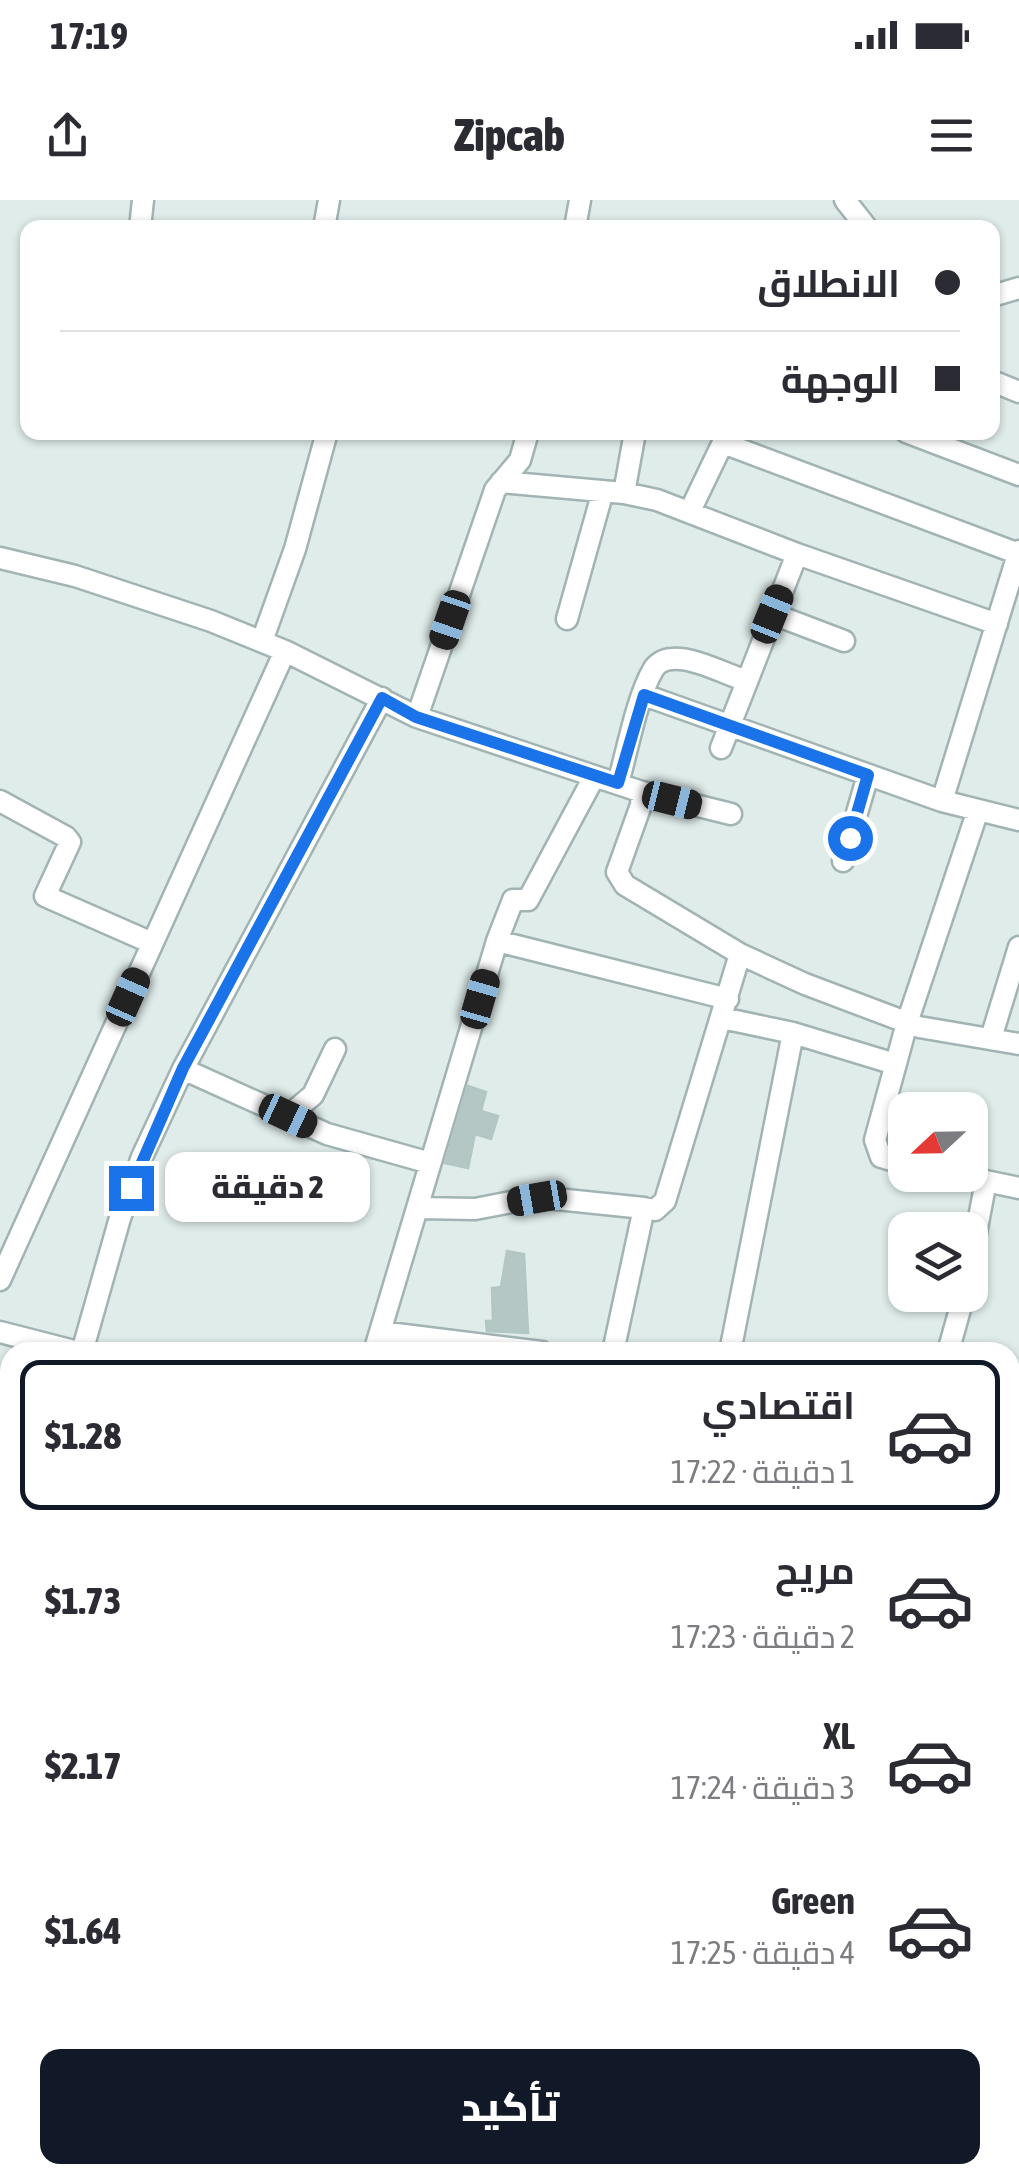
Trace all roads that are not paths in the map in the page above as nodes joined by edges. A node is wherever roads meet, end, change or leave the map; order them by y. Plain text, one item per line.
1 (325, 440) edge
2 (526, 440) edge
3 (632, 440) edge
4 (725, 440) edge
5 (731, 440) edge
6 (927, 440) edge
7 (1019, 475) edge
8 (501, 482) junction
9 (613, 492) junction
10 (690, 510) junction
11 (1019, 553) edge
12 (797, 554) junction
13 (0, 558) edge
14 (772, 614) junction
15 (567, 618) dead end
16 (997, 624) junction
17 (262, 641) junction
18 (844, 641) dead end
19 (285, 651) junction
20 (747, 681) junction
21 (644, 695) junction
22 (382, 698) junction
23 (416, 717) junction
24 (730, 726) junction
25 (721, 748) dead end
26 (868, 775) junction
27 (594, 777) junction
28 (618, 783) junction
29 (642, 792) junction
30 (0, 800) edge
31 (942, 801) junction
32 (978, 810) junction
33 (731, 814) dead end
34 (1019, 820) edge
35 (843, 861) dead end
36 (497, 941) junction
37 (152, 943) junction
38 (1019, 947) edge
39 (740, 954) junction
40 (725, 1008) junction
41 (907, 1023) junction
42 (793, 1033) junction
43 (991, 1038) junction
44 (1019, 1044) edge
45 (335, 1048) dead end
46 (895, 1064) junction
47 (183, 1068) junction
48 (888, 1092) edge
49 (888, 1093) edge
50 (288, 1116) junction
51 (888, 1159) edge
52 (430, 1163) junction
53 (988, 1181) edge
54 (1019, 1188) edge
55 (418, 1208) junction
56 (644, 1208) junction
57 (0, 1280) edge
58 (959, 1312) edge
59 (0, 1332) edge
60 (40, 1342) edge
61 (83, 1342) edge
62 (377, 1342) edge
63 (615, 1342) edge
64 (732, 1342) edge
65 (951, 1342) edge

1 - 17 street
2 - 8 street
3 - 9 street
4 - 10 street
5 - 11 street
6 - 7 street
8 - 9 street
8 - 23 street
9 - 10 street
9 - 15 street
10 - 12 street
11 - 16 street
12 - 14 street
12 - 16 street
13 - 17 street
14 - 18 street
14 - 20 street
16 - 31 street
17 - 19 street
19 - 22 street
19 - 37 street
20 - 21 street
20 - 24 street
21 - 24 street
21 - 28 street
22 - 23 street
22 - 47 street
23 - 27 street
24 - 25 street
24 - 26 street
26 - 31 street
26 - 35 street
27 - 28 street
27 - 36 street
28 - 29 street
29 - 33 street
29 - 39 street
30 - 37 street
31 - 32 street
32 - 34 street
32 - 41 street
36 - 40 street
36 - 52 street
37 - 57 street
38 - 43 street
39 - 40 street
39 - 41 street
40 - 42 street
40 - 56 street
41 - 43 street
41 - 46 street
42 - 46 street
42 - 64 street
43 - 44 street
45 - 50 street
46 - 48 street
47 - 50 street
47 - 61 street
49 - 51 street
50 - 52 street
52 - 55 street
53 - 54 street
55 - 56 street
55 - 62 street
56 - 63 street
58 - 65 street
59 - 60 street

